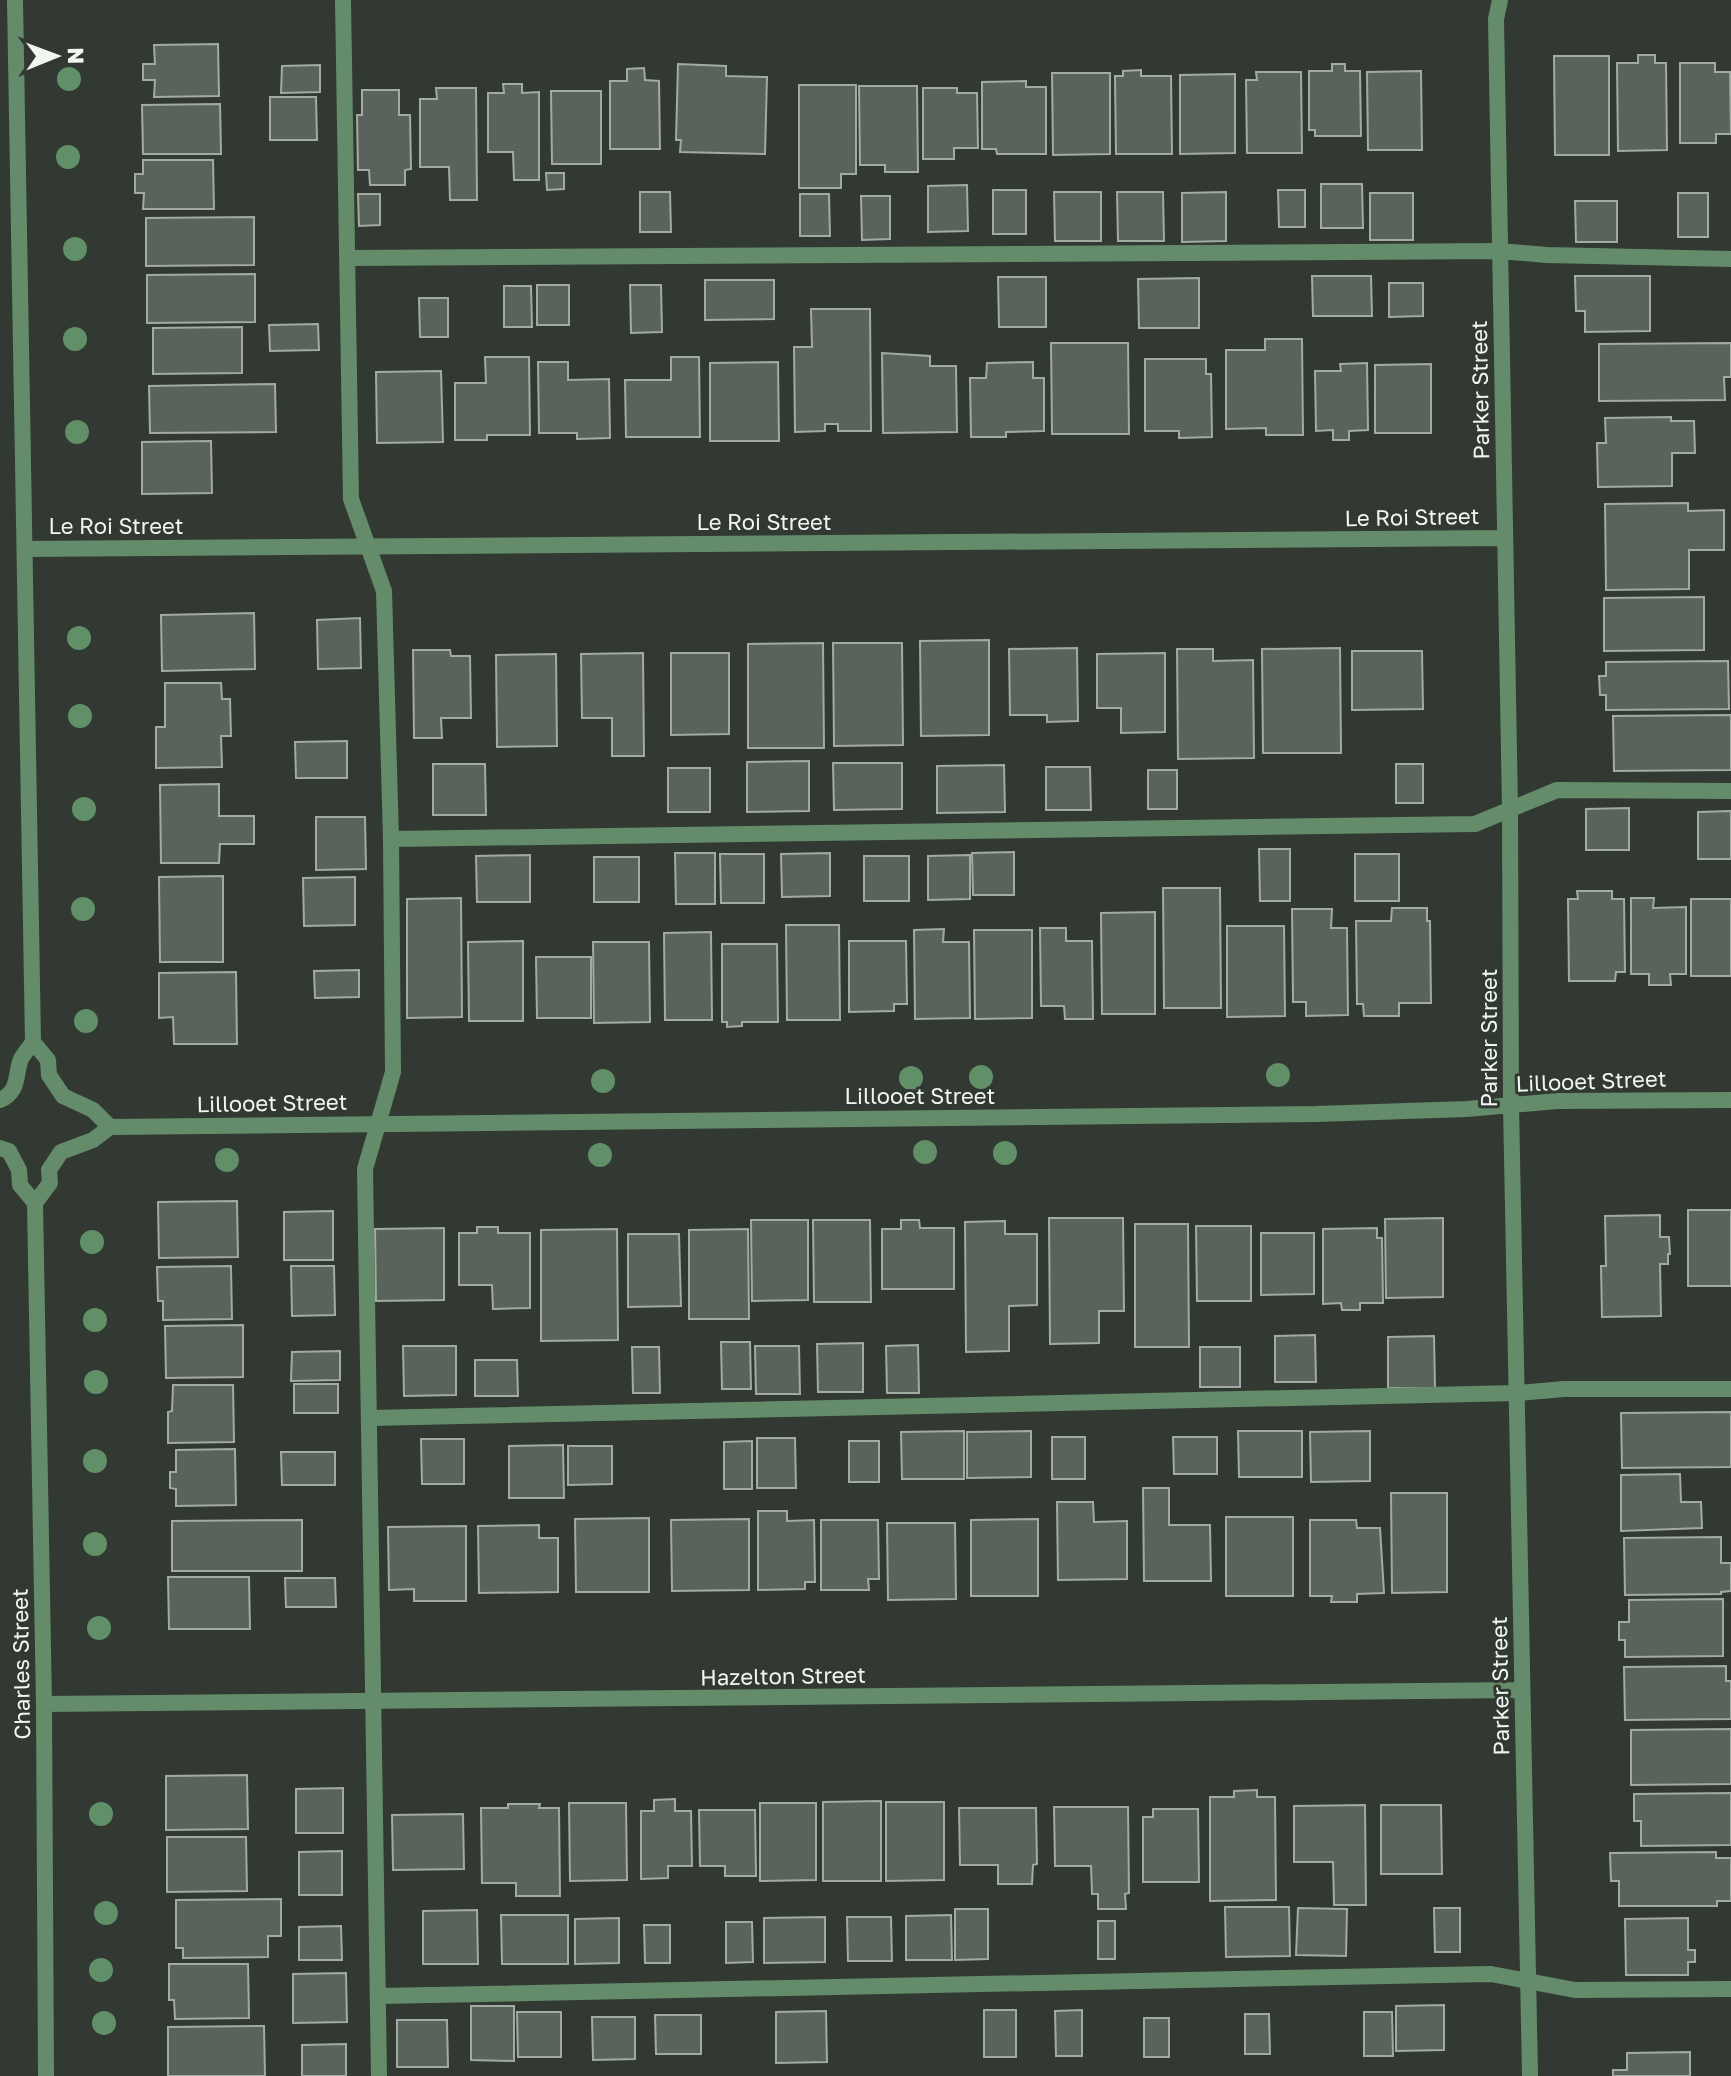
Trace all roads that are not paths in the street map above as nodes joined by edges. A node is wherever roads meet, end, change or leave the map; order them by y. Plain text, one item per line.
1 (15, 0) edge
2 (343, 0) edge
3 (1500, 0) edge
4 (1499, 251) junction
5 (347, 258) junction
6 (1731, 259) edge
7 (1504, 538) junction
8 (370, 546) junction
9 (25, 549) junction
10 (1731, 791) edge
11 (1510, 809) junction
12 (391, 839) junction
13 (33, 1042) junction
14 (4, 1099) edge
15 (1731, 1100) edge
16 (1511, 1106) junction
17 (377, 1123) junction
18 (110, 1127) junction
19 (4, 1149) edge
20 (61, 1152) joint
21 (35, 1203) junction
22 (1731, 1389) edge
23 (1518, 1393) junction
24 (370, 1418) junction
25 (1521, 1690) junction
26 (374, 1702) junction
27 (44, 1704) junction
28 (1529, 1982) junction
29 (1731, 1989) edge
30 (378, 1996) junction
31 (46, 2076) edge
32 (379, 2076) edge
33 (1530, 2076) edge

1 - 9 street
2 - 5 street
3 - 4 street, Parker Street
4 - 5 street
4 - 6 street
4 - 7 street, Parker Street
5 - 8 street
7 - 8 street, Le Roi Street
7 - 11 street, Parker Street
8 - 9 street, Le Roi Street
8 - 12 street
9 - 13 street
10 - 11 street
11 - 12 street
11 - 16 street, Parker Street
12 - 17 street
13 - 14 street
13 - 18 street
15 - 16 street, Lillooet Street
16 - 17 street, Lillooet Street
16 - 23 street, Parker Street
17 - 18 street, Lillooet Street
17 - 24 street
18 - 20 street, Lillooet Street
19 - 21 street, Charles Street
20 - 21 street, Charles Street
21 - 27 street, Charles Street
22 - 23 street
23 - 24 street
23 - 25 street, Parker Street
24 - 26 street
25 - 26 street, Hazelton Street
25 - 28 street, Parker Street
26 - 27 street, Hazelton Street
26 - 30 street
27 - 31 street, Charles Street
28 - 29 street
28 - 30 street
28 - 33 street, Parker Street
30 - 32 street

